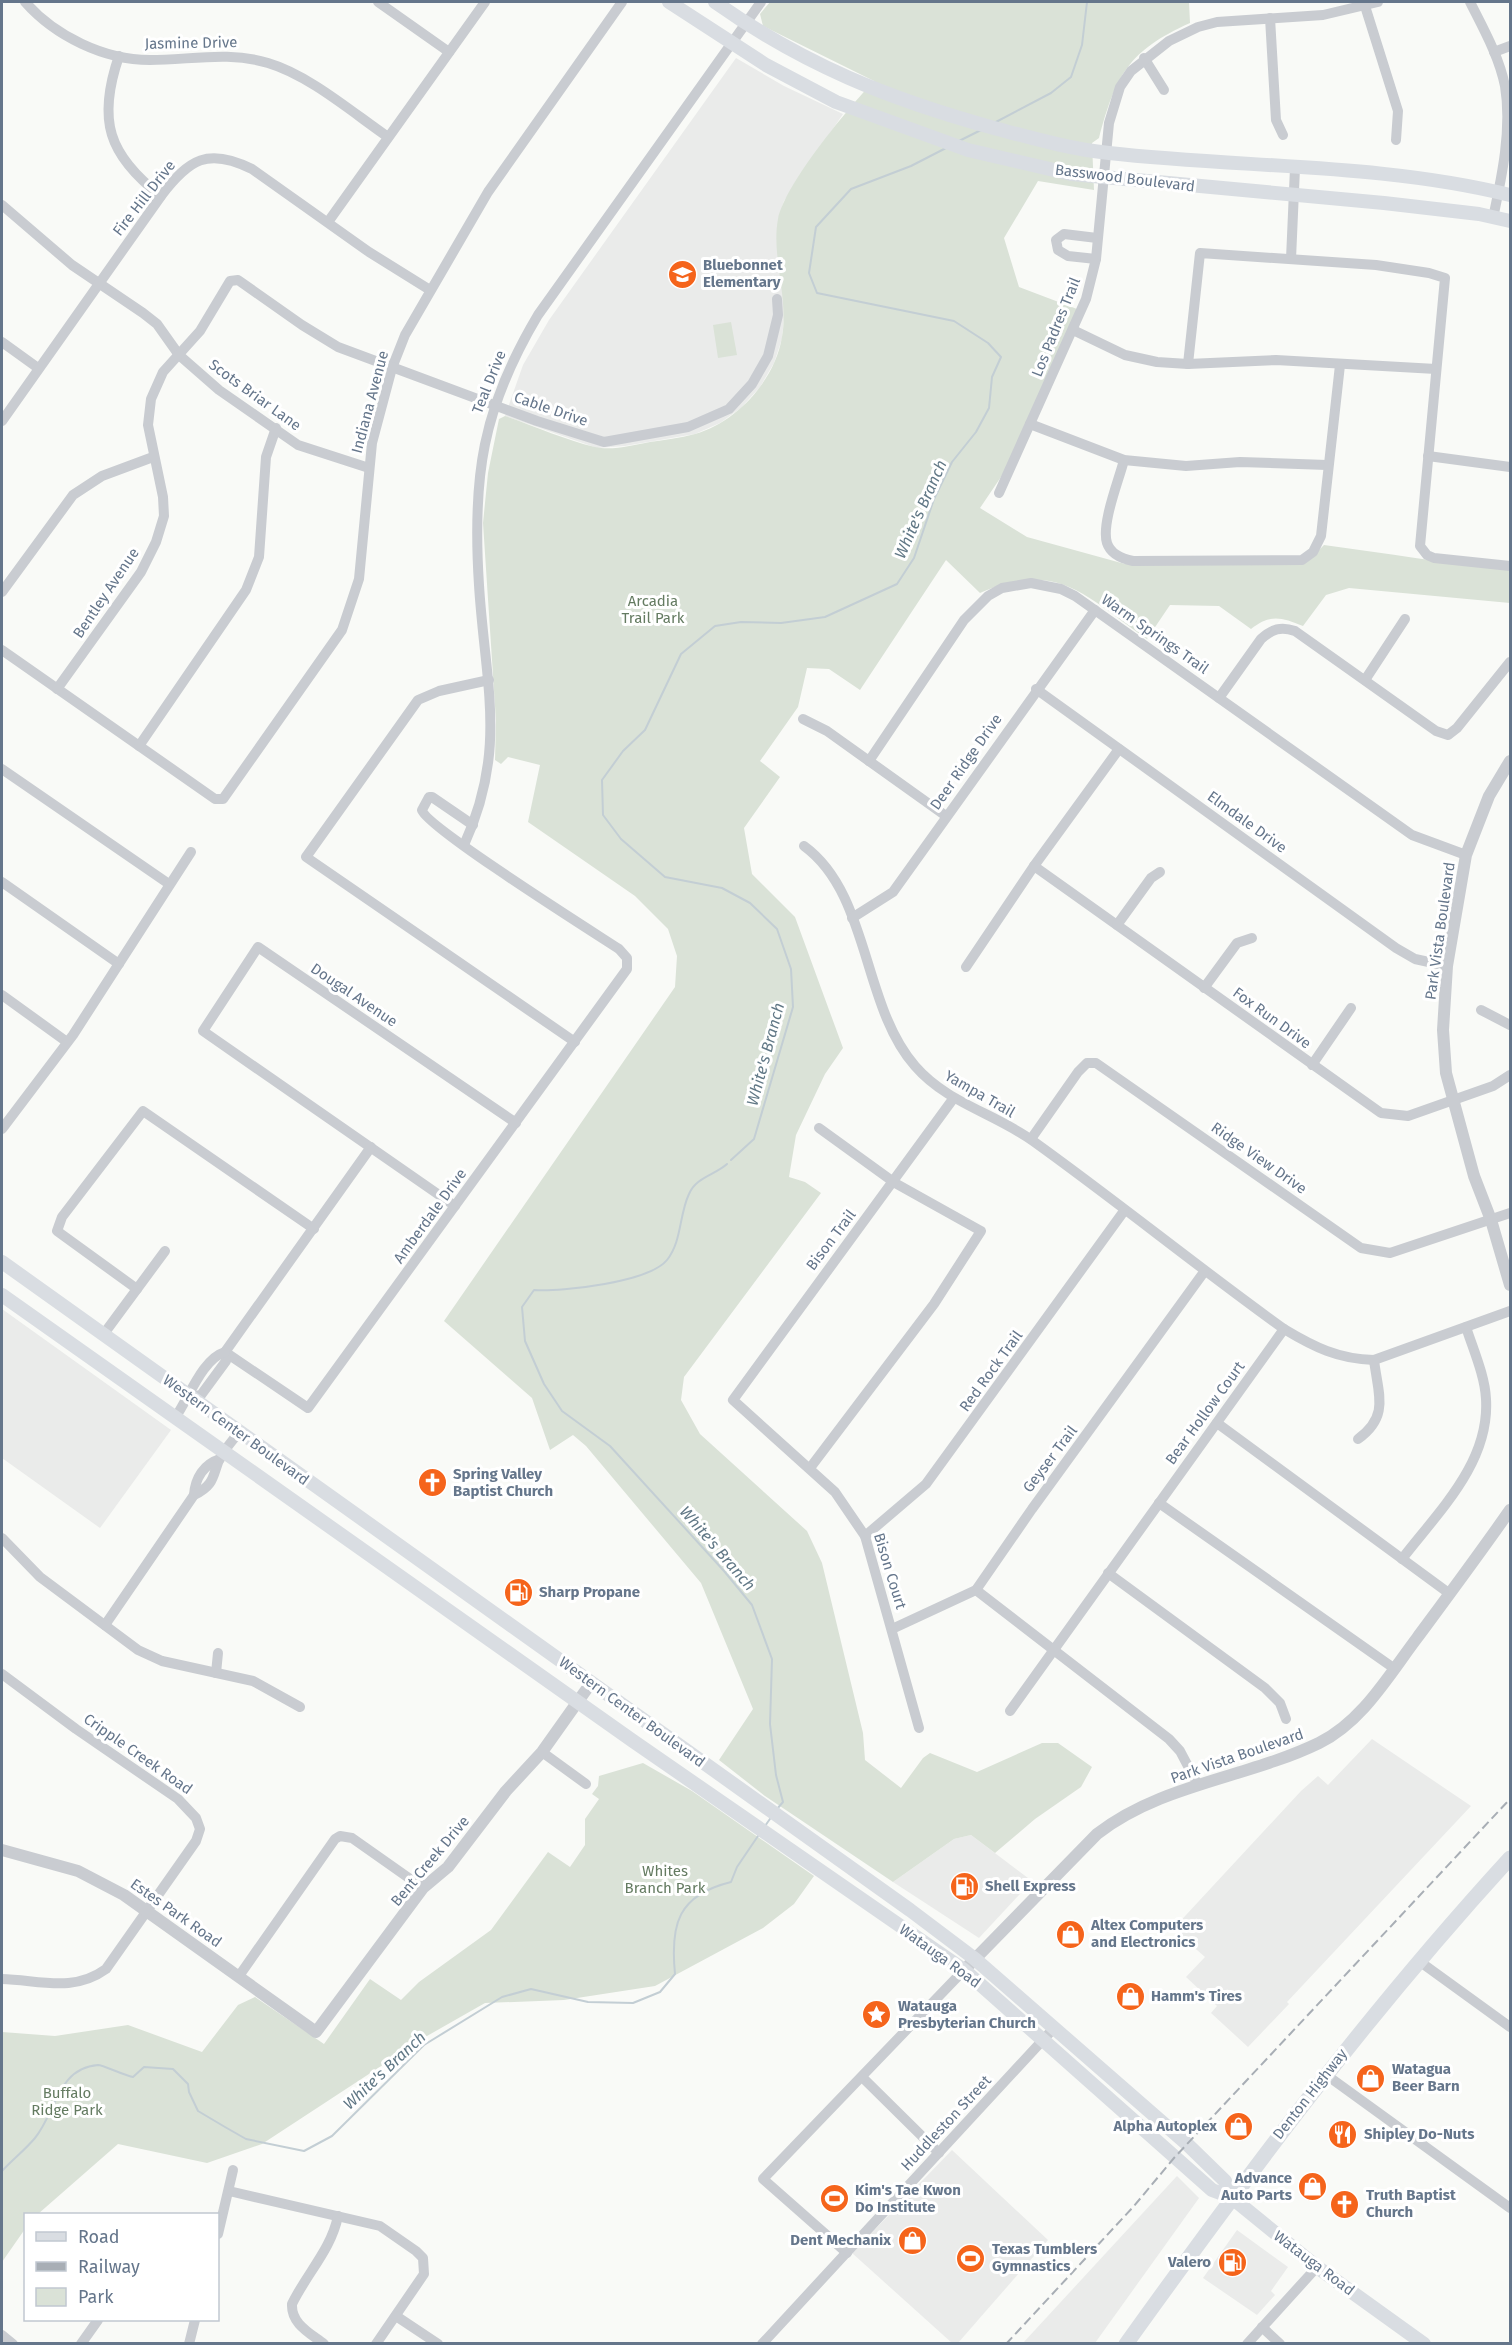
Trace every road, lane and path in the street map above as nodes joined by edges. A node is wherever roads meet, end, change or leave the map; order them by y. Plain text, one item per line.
1 (25, 2) edge
2 (378, 2) edge
3 (485, 2) edge
4 (622, 2) edge
5 (669, 2) edge
6 (715, 2) edge
7 (761, 2) edge
8 (1378, 2) edge
9 (1470, 2) edge
10 (1365, 6) junction
11 (1270, 18) junction
12 (746, 23) junction
13 (732, 43) junction
14 (1510, 46) edge
15 (449, 52) junction
16 (1494, 52) junction
17 (119, 56) junction
18 (1144, 58) junction
19 (1164, 90) dead end
20 (1283, 135) dead end
21 (388, 137) junction
22 (1509, 139) edge
23 (1396, 140) dead end
24 (1106, 153) junction
25 (1294, 168) junction
26 (1105, 178) junction
27 (1504, 193) edge
28 (1293, 195) junction
29 (161, 196) junction
30 (2, 205) edge
31 (1493, 218) junction
32 (1510, 221) edge
33 (328, 222) junction
34 (1097, 238) junction
35 (1291, 259) junction
36 (1096, 260) junction
37 (99, 281) junction
38 (430, 290) junction
39 (777, 299) dead end
40 (1073, 330) junction
41 (2, 342) edge
42 (191, 342) joint
43 (179, 355) junction
44 (1188, 364) junction
45 (1340, 365) junction
46 (39, 368) junction
47 (392, 368) junction
48 (1436, 369) junction
49 (494, 406) junction
50 (2, 421) edge
51 (1030, 424) junction
52 (276, 428) junction
53 (1428, 456) junction
54 (153, 457) junction
55 (1124, 460) junction
56 (1327, 465) junction
57 (1510, 467) edge
58 (369, 468) junction
59 (999, 493) dead end
60 (1510, 566) edge
61 (2, 592) edge
62 (1095, 610) junction
63 (1406, 619) dead end
64 (2, 650) edge
65 (1508, 669) edge
66 (489, 680) junction
67 (1365, 680) junction
68 (57, 689) junction
69 (1036, 689) junction
70 (1220, 698) junction
71 (802, 719) dead end
72 (139, 746) junction
73 (1119, 749) junction
74 (869, 760) junction
75 (1510, 761) edge
76 (2, 769) edge
77 (946, 816) junction
78 (473, 825) junction
79 (464, 845) junction
80 (804, 846) dead end
81 (191, 852) dead end
82 (1466, 855) junction
83 (1034, 866) junction
84 (1160, 872) dead end
85 (2, 882) edge
86 (169, 884) junction
87 (852, 918) junction
88 (1117, 925) junction
89 (1252, 938) dead end
90 (119, 964) junction
91 (1447, 966) junction
92 (966, 967) dead end
93 (1204, 988) junction
94 (2, 995) edge
95 (1352, 1008) dead end
96 (1481, 1010) dead end
97 (1510, 1025) edge
98 (67, 1042) junction
99 (575, 1042) junction
100 (1312, 1065) junction
101 (1510, 1075) edge
102 (1453, 1098) junction
103 (953, 1099) junction
104 (516, 1123) junction
105 (819, 1128) dead end
106 (2, 1129) edge
107 (1031, 1139) junction
108 (371, 1147) junction
109 (895, 1183) junction
110 (456, 1206) junction
111 (1124, 1211) junction
112 (1510, 1213) edge
113 (1491, 1220) junction
114 (314, 1229) junction
115 (165, 1251) dead end
116 (2, 1262) edge
117 (1204, 1272) junction
118 (1510, 1285) edge
119 (137, 1289) junction
120 (2, 1295) edge
121 (1510, 1311) edge
122 (1279, 1326) junction
123 (1466, 1327) junction
124 (103, 1335) junction
125 (225, 1352) junction
126 (1374, 1360) junction
127 (190, 1397) junction
128 (733, 1400) joint
129 (175, 1418) junction
130 (1217, 1423) junction
131 (239, 1432) junction
132 (1358, 1439) dead end
133 (222, 1456) junction
134 (810, 1468) junction
135 (1159, 1503) junction
136 (1510, 1510) edge
137 (865, 1536) junction
138 (2, 1538) edge
139 (1402, 1559) junction
140 (1108, 1573) junction
141 (976, 1590) junction
142 (1450, 1594) junction
143 (105, 1625) junction
144 (892, 1629) junction
145 (1054, 1650) junction
146 (218, 1653) dead end
147 (1395, 1669) junction
148 (216, 1673) junction
149 (2, 1674) edge
150 (591, 1683) junction
151 (578, 1702) junction
152 (300, 1707) dead end
153 (1010, 1711) dead end
154 (1286, 1719) dead end
155 (646, 1723) junction
156 (919, 1728) dead end
157 (633, 1741) junction
158 (542, 1752) junction
159 (586, 1784) dead end
160 (1198, 1785) junction
161 (2, 1850) edge
162 (1510, 1858) edge
163 (423, 1888) junction
164 (148, 1911) junction
165 (975, 1959) junction
166 (1419, 1961) junction
167 (964, 1970) junction
168 (240, 1976) junction
169 (2, 1979) edge
170 (1510, 2027) edge
171 (1054, 2028) junction
172 (316, 2032) joint
173 (1044, 2040) junction
174 (1325, 2074) junction
175 (862, 2077) junction
176 (939, 2153) junction
177 (233, 2169) dead end
178 (229, 2191) junction
179 (1231, 2197) junction
180 (1510, 2208) edge
181 (338, 2216) junction
182 (219, 2230) edge
183 (847, 2253) junction
184 (1317, 2267) junction
185 (396, 2316) junction
186 (97, 2321) edge
187 (194, 2321) edge
188 (1262, 2327) junction
189 (2, 2335) edge
190 (13, 2343) edge
191 (81, 2343) edge
192 (189, 2343) edge
193 (324, 2343) edge
194 (376, 2343) edge
195 (438, 2343) edge
196 (762, 2343) edge
197 (1126, 2343) edge
198 (1247, 2343) edge
199 (1280, 2343) edge
200 (1424, 2343) edge

1 - 17 street, Jasmine Drive
2 - 15 street
3 - 15 street
4 - 38 street, Indiana Avenue
5 - 13 main road, Basswood Boulevard
6 - 12 main road, Basswood Boulevard
7 - 12 street, Teal Drive
8 - 10 street, Los Padres Trail
9 - 16 street
10 - 11 street, Los Padres Trail
10 - 23 street
11 - 18 street, Los Padres Trail
11 - 20 street
12 - 13 street, Teal Drive
12 - 24 main road, Basswood Boulevard
13 - 26 main road, Basswood Boulevard
13 - 49 street, Teal Drive
14 - 16 street
15 - 21 street
16 - 22 street
17 - 21 street, Jasmine Drive
17 - 29 street
18 - 19 street
18 - 24 street, Los Padres Trail
21 - 33 street
22 - 27 street
24 - 25 main road, Basswood Boulevard
24 - 26 street, Los Padres Trail
25 - 27 main road, Basswood Boulevard
25 - 28 street
26 - 28 main road, Basswood Boulevard
26 - 34 street, Los Padres Trail
27 - 31 street
28 - 31 main road, Basswood Boulevard
28 - 35 street
29 - 33 street, Fire Hill Drive
29 - 37 street, Fire Hill Drive
30 - 37 street, Scots Briar Lane
31 - 32 main road, Basswood Boulevard
33 - 38 street, Fire Hill Drive
34 - 36 street, Los Padres Trail
34 - 36 street
35 - 44 street
35 - 48 street
36 - 40 street, Los Padres Trail
37 - 43 street, Scots Briar Lane
37 - 46 street, Fire Hill Drive
38 - 47 street, Indiana Avenue
39 - 49 street, Cable Drive
40 - 44 street
40 - 51 street, Los Padres Trail
41 - 46 street
42 - 43 street, Bentley Avenue
42 - 47 street, Cable Drive
43 - 52 street, Scots Briar Lane
43 - 54 street, Bentley Avenue
44 - 45 street
45 - 48 street
45 - 56 street
46 - 50 street, Fire Hill Drive
47 - 49 street, Cable Drive
47 - 58 street, Indiana Avenue
48 - 53 street
49 - 66 street, Teal Drive
51 - 55 street
51 - 59 street, Los Padres Trail
52 - 58 street, Scots Briar Lane
52 - 72 street
53 - 57 street
53 - 60 street
54 - 61 street
54 - 68 street, Bentley Avenue
55 - 56 street
55 - 56 street
58 - 72 street, Indiana Avenue
62 - 69 street, Deer Ridge Drive
62 - 70 street, Warm Springs Trail
62 - 74 street, Warm Springs Trail
63 - 67 street
64 - 68 street
65 - 67 street
66 - 78 street, Teal Drive
66 - 99 street
67 - 70 street
68 - 72 street
69 - 73 street, Elmdale Drive
69 - 77 street, Deer Ridge Drive
70 - 82 street, Warm Springs Trail
71 - 74 street
73 - 83 street
73 - 91 street, Elmdale Drive
74 - 77 street
75 - 82 street, Park Vista Boulevard
76 - 86 street
77 - 87 street, Deer Ridge Drive
78 - 79 street, Teal Drive
78 - 79 street
79 - 99 street, Amberdale Drive
80 - 87 street, Yampa Trail
81 - 86 street
82 - 91 street, Park Vista Boulevard
83 - 88 street, Fox Run Drive
83 - 92 street
84 - 88 street
85 - 90 street
86 - 90 street
87 - 103 street, Yampa Trail
88 - 93 street, Fox Run Drive
89 - 93 street
90 - 98 street
91 - 102 street, Park Vista Boulevard
93 - 100 street, Fox Run Drive
94 - 98 street
95 - 100 street
96 - 97 street
98 - 106 street
99 - 104 street, Amberdale Drive
100 - 102 street, Fox Run Drive
101 - 102 street, Fox Run Drive
102 - 113 street, Park Vista Boulevard
103 - 107 street, Yampa Trail
103 - 109 street, Bison Trail
104 - 108 street, Dougal Avenue
104 - 110 street, Amberdale Drive
105 - 109 street
107 - 111 street, Yampa Trail
107 - 113 street, Ridge View Drive
108 - 110 street
108 - 114 street
109 - 128 street, Bison Trail
109 - 134 street
110 - 125 street, Amberdale Drive
111 - 117 street, Yampa Trail
111 - 137 street, Red Rock Trail
112 - 113 street, Ridge View Drive
113 - 118 street, Park Vista Boulevard
114 - 119 street
114 - 125 street
115 - 119 street
116 - 124 main road, Western Center Boulevard
117 - 122 street, Yampa Trail
117 - 141 street, Geyser Trail
119 - 124 street
120 - 129 main road, Western Center Boulevard
121 - 123 street
122 - 126 street
122 - 130 street, Bear Hollow Court
123 - 126 street
123 - 139 street
124 - 127 main road, Western Center Boulevard
125 - 127 street
126 - 132 street
127 - 129 street
127 - 131 main road, Western Center Boulevard
128 - 134 street, Bison Court
129 - 133 main road, Western Center Boulevard
130 - 135 street, Bear Hollow Court
130 - 139 street
131 - 133 street
131 - 150 main road, Western Center Boulevard
133 - 143 street
133 - 151 main road, Western Center Boulevard
134 - 137 street, Bison Court
135 - 140 street, Bear Hollow Court
135 - 147 street
136 - 142 street, Park Vista Boulevard
137 - 144 street, Bison Court
138 - 143 street
139 - 142 street
140 - 145 street, Bear Hollow Court
140 - 154 street
141 - 144 street
141 - 145 street
142 - 147 street, Park Vista Boulevard
143 - 148 street
144 - 156 street, Bison Court
145 - 153 street, Bear Hollow Court
145 - 160 street
146 - 148 street
147 - 160 street, Park Vista Boulevard
148 - 152 street
149 - 164 street, Cripple Creek Road
150 - 151 street, Bent Creek Drive
150 - 155 main road, Western Center Boulevard
151 - 157 main road, Watauga Road
151 - 158 street, Bent Creek Drive
155 - 157 main road
155 - 165 main road, Western Center Boulevard
157 - 167 main road, Watauga Road
158 - 159 street
158 - 163 street, Bent Creek Drive
160 - 165 street, Park Vista Boulevard
161 - 164 street, Estes Park Road
162 - 166 main road, Denton Highway
163 - 168 street
163 - 172 street, Bent Creek Drive
164 - 168 street, Estes Park Road
164 - 169 street, Cripple Creek Road
165 - 167 street, Park Vista Boulevard
165 - 171 main road, Western Center Boulevard
166 - 170 street
166 - 174 main road, Denton Highway
167 - 173 main road, Watauga Road
167 - 175 street
168 - 172 street, Estes Park Road
171 - 173 street, Huddleston Street
171 - 179 main road, Western Center Boulevard
173 - 176 street, Huddleston Street
173 - 179 main road, Watauga Road
174 - 179 main road, Denton Highway
174 - 180 street
175 - 176 street
175 - 183 street
176 - 183 street, Huddleston Street
177 - 178 street
178 - 181 street
178 - 182 street
179 - 184 main road, Watauga Road
179 - 197 main road, Denton Highway
181 - 185 street
181 - 193 street
183 - 196 street, Huddleston Street
184 - 188 street
184 - 200 main road, Watauga Road
185 - 194 street
185 - 195 street
186 - 191 street
187 - 192 street
188 - 198 street
188 - 199 street
189 - 190 street

